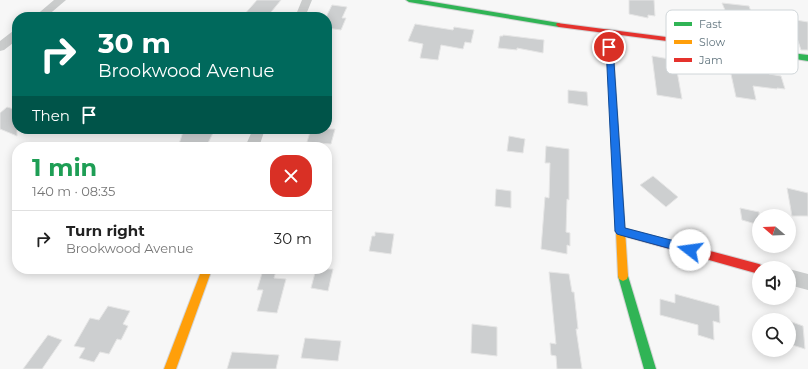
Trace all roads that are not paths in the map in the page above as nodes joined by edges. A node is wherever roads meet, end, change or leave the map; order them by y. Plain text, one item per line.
1 (61, 0) edge
2 (307, 0) edge
3 (409, 0) edge
4 (45, 12) edge
5 (302, 12) edge
6 (609, 32) junction
7 (12, 38) edge
8 (666, 39) edge
9 (0, 47) edge
10 (798, 57) edge
11 (808, 58) edge
12 (620, 231) junction
13 (752, 267) edge
14 (205, 274) edge
15 (796, 279) edge
16 (808, 282) edge
17 (170, 369) edge
18 (650, 369) edge

1 - 4 street
2 - 5 street
3 - 6 street
6 - 8 street
6 - 12 street
7 - 9 street
10 - 11 street
12 - 13 street
12 - 18 street
14 - 17 street
15 - 16 street

